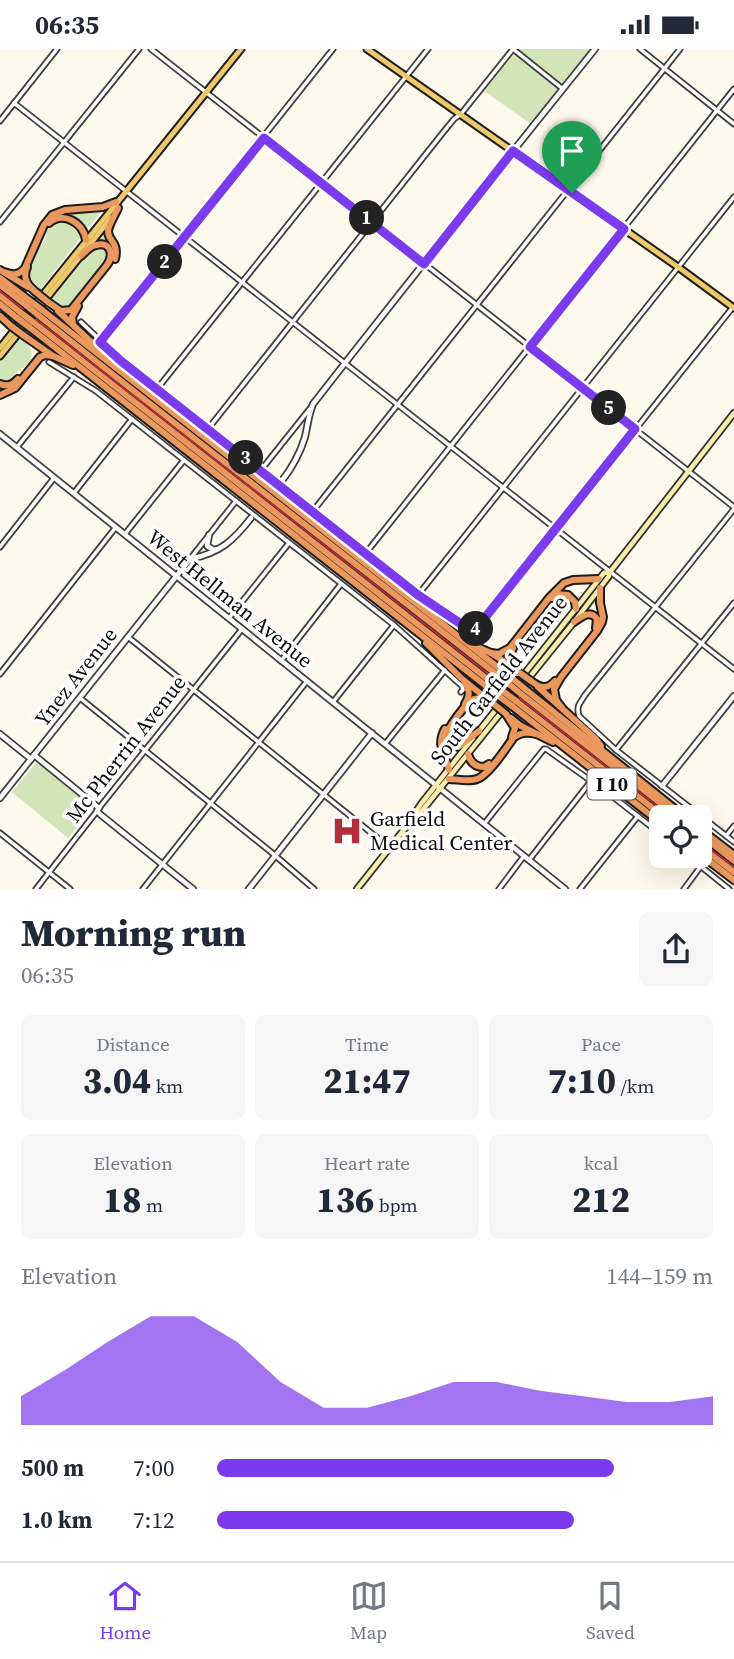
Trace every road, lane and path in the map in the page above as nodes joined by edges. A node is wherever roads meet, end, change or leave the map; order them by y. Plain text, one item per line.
1 (57, 49) edge
2 (139, 49) edge
3 (151, 49) edge
4 (241, 49) edge
5 (333, 49) edge
6 (367, 49) edge
7 (428, 49) edge
8 (513, 49) edge
9 (595, 49) edge
10 (640, 49) edge
11 (680, 49) edge
12 (665, 69) junction
13 (406, 76) junction
14 (563, 89) junction
15 (734, 89) edge
16 (206, 93) junction
17 (14, 103) junction
18 (717, 111) junction
19 (461, 114) junction
20 (0, 121) edge
21 (734, 124) edge
22 (264, 138) junction
23 (64, 143) junction
24 (513, 151) junction
25 (321, 183) junction
26 (568, 190) junction
27 (127, 192) junction
28 (734, 197) edge
29 (117, 205) junction
30 (0, 222) edge
31 (372, 223) junction
32 (624, 229) junction
33 (184, 237) junction
34 (86, 240) junction
35 (81, 256) junction
36 (424, 264) junction
37 (678, 267) junction
38 (1, 273) edge
39 (242, 282) junction
40 (0, 285) edge
41 (35, 292) junction
42 (0, 296) edge
43 (50, 303) junction
44 (0, 304) edge
45 (29, 304) junction
46 (477, 305) junction
47 (734, 306) edge
48 (40, 312) junction
49 (19, 315) junction
50 (0, 317) edge
51 (81, 322) dead end
52 (293, 322) junction
53 (31, 324) junction
54 (73, 324) junction
55 (100, 342) junction
56 (35, 344) junction
57 (530, 347) junction
58 (0, 348) edge
59 (0, 356) edge
60 (51, 359) junction
61 (345, 363) junction
62 (82, 369) junction
63 (120, 372) junction
64 (74, 377) junction
65 (0, 384) edge
66 (583, 388) junction
67 (157, 389) junction
68 (0, 395) edge
69 (313, 404) junction
70 (398, 405) junction
71 (734, 413) edge
72 (132, 419) junction
73 (208, 429) junction
74 (635, 429) junction
75 (292, 432) junction
76 (0, 434) edge
77 (304, 439) junction
78 (17, 447) junction
79 (450, 447) junction
80 (184, 460) junction
81 (261, 470) junction
82 (689, 471) junction
83 (54, 478) junction
84 (281, 482) tunnel mouth
85 (503, 488) junction
86 (74, 493) junction
87 (236, 501) junction
88 (734, 508) edge
89 (313, 511) junction
90 (251, 518) tunnel mouth
91 (116, 527) junction
92 (556, 529) junction
93 (125, 534) junction
94 (209, 535) junction
95 (289, 543) junction
96 (0, 547) edge
97 (219, 549) junction
98 (366, 553) junction
99 (190, 559) junction
100 (610, 572) junction
101 (176, 576) junction
102 (599, 579) junction
103 (341, 584) junction
104 (600, 588) junction
105 (418, 595) junction
106 (734, 603) edge
107 (656, 608) junction
108 (576, 609) junction
109 (229, 618) junction
110 (573, 622) junction
111 (394, 625) junction
112 (242, 629) junction
113 (418, 633) junction
114 (128, 637) junction
115 (464, 641) junction
116 (701, 643) junction
117 (491, 653) junction
118 (281, 661) junction
119 (734, 669) edge
120 (444, 670) junction
121 (518, 671) junction
122 (0, 674) edge
123 (461, 678) junction
124 (307, 681) junction
125 (531, 681) junction
126 (512, 682) junction
127 (193, 689) junction
128 (523, 691) junction
129 (461, 692) dead end
130 (502, 694) junction
131 (734, 697) edge
132 (80, 698) junction
133 (333, 702) junction
134 (493, 704) junction
135 (514, 704) junction
136 (562, 708) junction
137 (506, 714) junction
138 (479, 731) junction
139 (372, 733) junction
140 (0, 734) edge
141 (536, 734) junction
142 (260, 743) junction
143 (385, 744) junction
144 (562, 745) junction
145 (616, 750) junction
146 (145, 751) junction
147 (604, 752) junction
148 (468, 754) junction
149 (33, 757) junction
150 (449, 770) junction
151 (449, 779) junction
152 (591, 781) junction
153 (662, 786) junction
154 (438, 787) junction
155 (324, 795) junction
156 (0, 798) edge
157 (210, 803) junction
158 (663, 805) edge
159 (670, 805) edge
160 (649, 806) edge
161 (98, 810) junction
162 (649, 814) edge
163 (638, 816) junction
164 (484, 824) junction
165 (649, 825) edge
166 (734, 825) edge
167 (0, 833) edge
168 (726, 836) junction
169 (712, 838) edge
170 (734, 842) edge
171 (712, 844) edge
172 (390, 848) junction
173 (712, 855) edge
174 (734, 855) edge
175 (275, 856) junction
176 (527, 858) junction
177 (734, 861) edge
178 (712, 863) edge
179 (162, 864) junction
180 (700, 868) edge
181 (704, 868) edge
182 (49, 872) junction
183 (734, 872) edge
184 (734, 880) edge
185 (36, 889) edge
186 (69, 889) edge
187 (143, 889) edge
188 (193, 889) edge
189 (249, 889) edge
190 (314, 889) edge
191 (357, 889) edge
192 (499, 889) edge
193 (565, 889) edge
194 (580, 889) edge
195 (684, 889) edge
196 (730, 889) edge

1 - 17 street
2 - 23 street
3 - 16 street
4 - 16 main road
5 - 22 street
6 - 13 main road
7 - 13 street
8 - 14 street
8 - 19 street
9 - 14 street
10 - 12 street
11 - 12 street
12 - 18 street
12 - 26 street
13 - 19 main road
13 - 25 street
14 - 24 street
15 - 18 street
16 - 22 street
16 - 27 main road
17 - 20 street
17 - 23 street
18 - 21 street
18 - 32 street
19 - 24 main road
19 - 31 street
22 - 25 street
22 - 33 street
23 - 27 street
23 - 30 street
24 - 26 main road
24 - 36 street
25 - 31 street
25 - 39 street
26 - 32 main road
26 - 46 street
27 - 29 main road
27 - 33 street
28 - 37 street
29 - 34 main road
29 - 35 main road
29 - 38 highway
29 - 54 highway
31 - 36 street
31 - 52 street
32 - 37 main road
32 - 57 street
33 - 39 street
33 - 55 street
34 - 41 highway
34 - 58 main road
35 - 43 highway
35 - 59 main road
36 - 46 street
36 - 61 street
37 - 47 main road
37 - 66 street
38 - 41 highway
38 - 45 highway
39 - 52 street
39 - 67 street
40 - 45 highway
41 - 43 highway, bridge
42 - 49 highway
43 - 54 highway
44 - 49 highway
45 - 48 highway, bridge
46 - 57 street
46 - 70 street
47 - 74 street
48 - 63 highway
48 - 126 highway
49 - 53 highway, bridge
50 - 56 highway, bridge
51 - 55 street
52 - 61 street
52 - 73 street
53 - 62 highway, I 10
53 - 130 highway
54 - 63 highway
55 - 67 street
56 - 60 highway
56 - 65 highway
57 - 66 street
57 - 79 street
60 - 62 highway
60 - 64 street
60 - 68 highway
61 - 69 street
61 - 70 street
62 - 113 highway, I 10
63 - 115 highway
64 - 72 street
64 - 78 street
66 - 74 street
66 - 85 street
67 - 73 street
69 - 75 street
69 - 77 street
70 - 79 street
70 - 89 street
71 - 82 main road, South Garfield Avenue
72 - 80 street
72 - 86 street
73 - 81 street
74 - 82 street
74 - 92 street
75 - 77 street
75 - 81 street
76 - 78 street, West Hellman Avenue
77 - 84 street
78 - 83 street, West Hellman Avenue
79 - 85 street
79 - 98 street
80 - 87 street
80 - 93 street
81 - 89 street
82 - 88 street
82 - 100 main road, South Garfield Avenue
83 - 86 street, West Hellman Avenue
83 - 96 street
85 - 92 street
85 - 105 street
86 - 91 street, West Hellman Avenue
87 - 94 street
87 - 95 street
88 - 107 street
89 - 98 street
90 - 97 street
91 - 93 street, West Hellman Avenue
91 - 122 street
92 - 100 street
92 - 105 street
93 - 101 street, West Hellman Avenue
94 - 97 street
94 - 99 street
95 - 103 street
95 - 109 street
97 - 99 street
98 - 105 street
99 - 101 street, Ynez Avenue
100 - 102 main road, South Garfield Avenue
100 - 104 main road, South Garfield Avenue
100 - 107 street
101 - 109 street, West Hellman Avenue
101 - 114 street, Ynez Avenue
102 - 108 main road, South Garfield Avenue
102 - 117 highway
103 - 111 street
103 - 118 street
104 - 110 main road, South Garfield Avenue
104 - 136 highway
106 - 116 street
107 - 116 street
107 - 145 street
108 - 121 highway
108 - 138 main road, South Garfield Avenue
109 - 112 street, West Hellman Avenue
110 - 125 highway
110 - 148 main road, South Garfield Avenue
111 - 120 street
111 - 133 street
112 - 118 street, West Hellman Avenue
112 - 127 street, Mc Pherrin Avenue
113 - 123 highway
113 - 130 highway, I 10
114 - 127 street
114 - 132 street, Ynez Avenue
115 - 117 highway
115 - 126 highway
116 - 119 street
116 - 145 street
117 - 121 highway
118 - 124 street, West Hellman Avenue
120 - 129 street
120 - 143 street
121 - 125 highway, bridge
123 - 134 highway
123 - 150 highway
124 - 133 street, West Hellman Avenue
124 - 142 street
125 - 136 highway
126 - 128 highway, bridge
127 - 142 street
127 - 146 street, Mc Pherrin Avenue
128 - 147 highway, I 10
128 - 158 highway
130 - 135 highway, I 10, bridge
131 - 153 street
132 - 146 street
132 - 149 street, Ynez Avenue
133 - 139 street, West Hellman Avenue
134 - 137 highway, bridge
134 - 138 highway
135 - 144 highway, I 10
135 - 160 highway
136 - 147 highway
137 - 141 highway
137 - 148 highway
138 - 150 main road, South Garfield Avenue
139 - 143 street, West Hellman Avenue
139 - 155 street
140 - 149 street
141 - 144 highway
141 - 151 highway
142 - 155 street
142 - 157 street
143 - 154 street, West Hellman Avenue
144 - 162 highway, I 10
145 - 153 street
146 - 157 street
146 - 161 street, Mc Pherrin Avenue
147 - 159 highway, I 10
148 - 151 main road, South Garfield Avenue
149 - 156 street, Ynez Avenue
149 - 161 street
150 - 154 main road, South Garfield Avenue
151 - 154 main road, South Garfield Avenue
152 - 163 street
152 - 164 street
152 - 176 street
153 - 168 street
154 - 164 street, West Hellman Avenue
154 - 172 main road
155 - 172 street
155 - 175 street
157 - 175 street
157 - 179 street
161 - 179 street
161 - 182 street, Mc Pherrin Avenue
163 - 165 street
163 - 194 street
164 - 176 street, West Hellman Avenue
166 - 168 street
167 - 182 street
168 - 170 street
169 - 174 highway
171 - 177 highway
172 - 191 main road
173 - 183 highway
175 - 189 street
175 - 190 street
176 - 192 street
176 - 193 street, West Hellman Avenue
178 - 184 highway
179 - 187 street
179 - 188 street
180 - 195 street
181 - 196 street
182 - 185 street, Mc Pherrin Avenue
182 - 186 street

